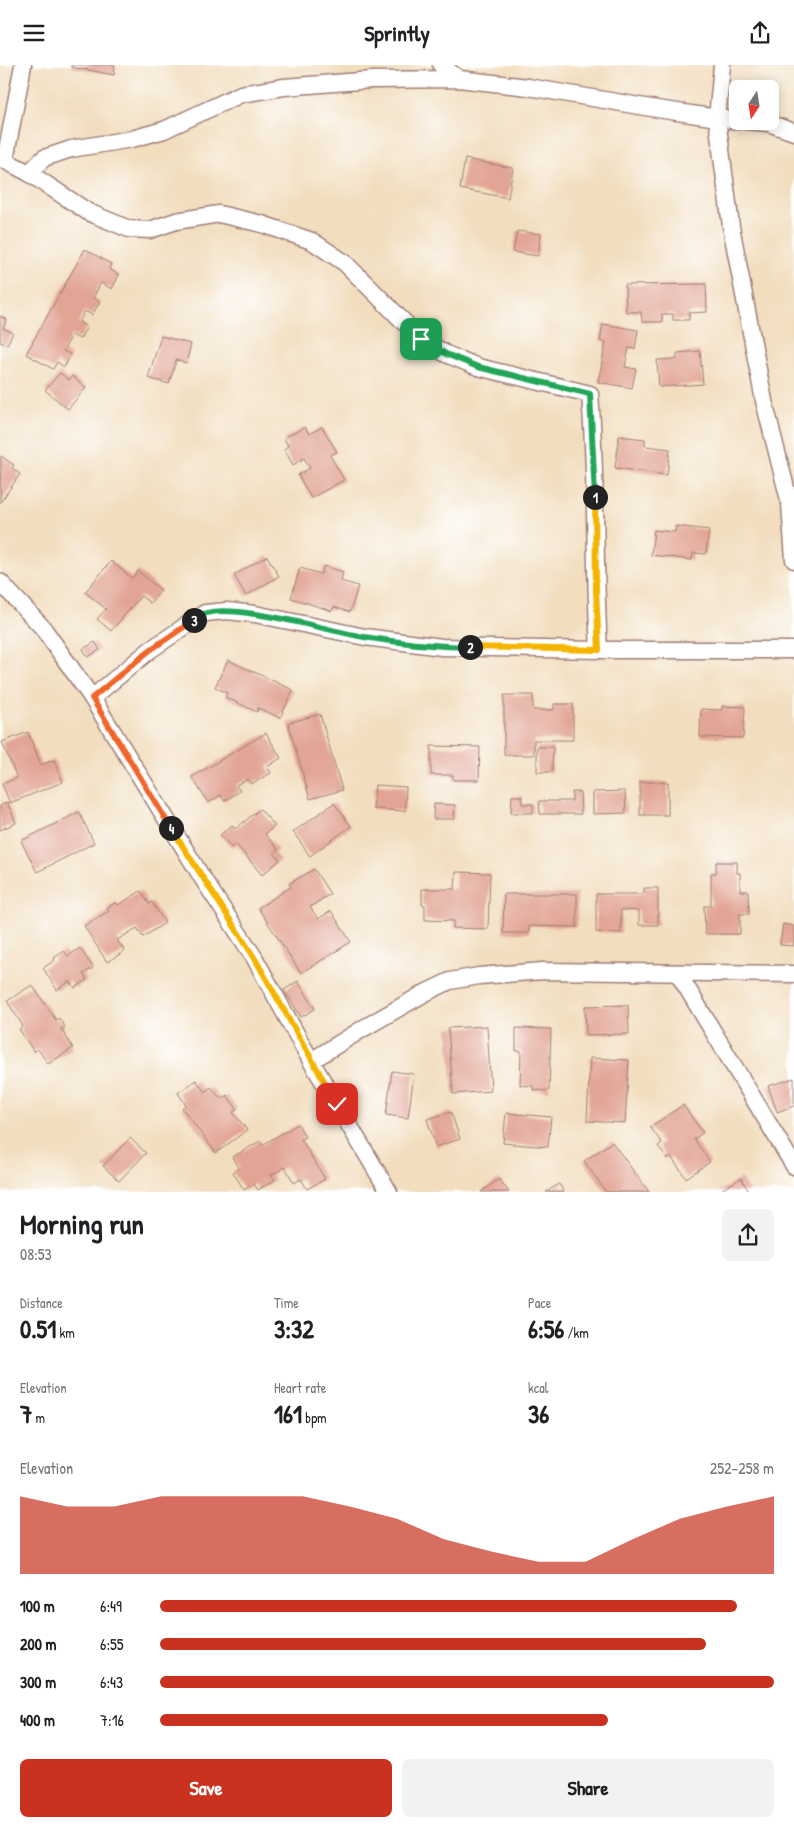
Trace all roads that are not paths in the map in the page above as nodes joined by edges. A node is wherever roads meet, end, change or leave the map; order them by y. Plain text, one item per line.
1 (24, 65) edge
2 (441, 65) edge
3 (722, 65) edge
4 (459, 79) junction
5 (718, 119) junction
6 (729, 120) edge
7 (779, 127) edge
8 (794, 133) edge
9 (3, 159) edge
10 (29, 173) junction
11 (794, 560) edge
12 (0, 582) edge
13 (599, 650) junction
14 (794, 650) edge
15 (92, 698) junction
16 (678, 973) junction
17 (794, 975) edge
18 (311, 1061) junction
19 (794, 1166) edge
20 (389, 1192) edge

1 - 9 street
2 - 4 street
3 - 5 street
4 - 5 street
4 - 10 street
5 - 6 street
5 - 11 street
7 - 8 street
9 - 10 street
10 - 13 street
12 - 15 street
13 - 14 street
13 - 15 street
15 - 18 street
16 - 17 street
16 - 18 street
16 - 19 street
18 - 20 street

